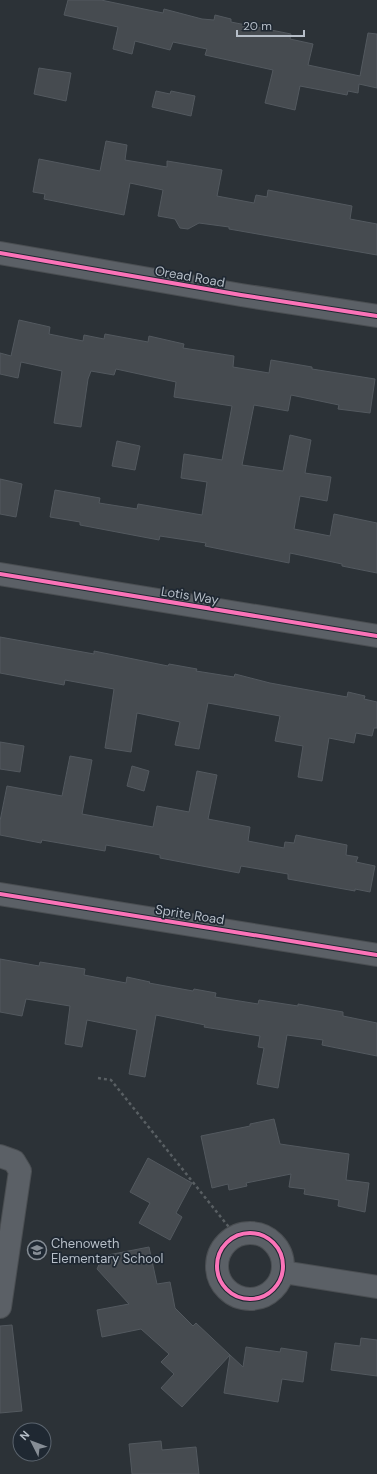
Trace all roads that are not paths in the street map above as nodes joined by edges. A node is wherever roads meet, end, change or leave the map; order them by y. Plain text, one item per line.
1 (0, 253) edge
2 (377, 316) edge
3 (0, 574) edge
4 (377, 636) edge
5 (0, 894) edge
6 (377, 955) edge
7 (0, 1156) edge
8 (283, 1272) junction
9 (377, 1286) edge
10 (0, 1307) edge

1 - 2 street, Oread Road
3 - 4 street, Lotis Way
5 - 6 street, Sprite Road
7 - 10 street
8 - 8 street
8 - 9 street

